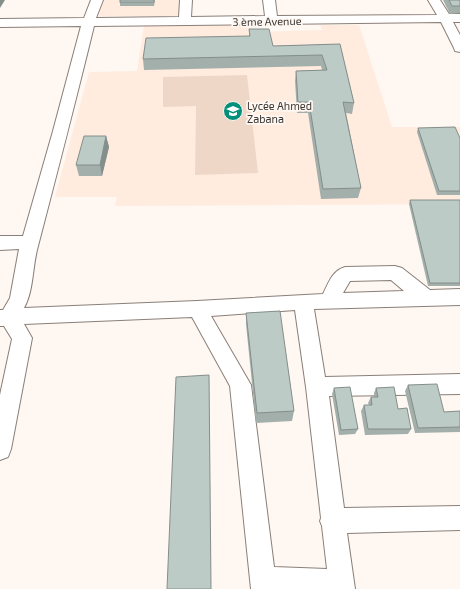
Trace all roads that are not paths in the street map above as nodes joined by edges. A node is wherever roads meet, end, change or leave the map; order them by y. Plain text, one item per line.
1 (97, 0) edge
2 (186, 0) edge
3 (269, 0) edge
4 (434, 0) edge
5 (445, 18) junction
6 (460, 18) edge
7 (272, 21) junction
8 (185, 22) junction
9 (0, 23) edge
10 (88, 23) junction
11 (460, 48) edge
12 (30, 242) junction
13 (0, 243) edge
14 (425, 297) junction
15 (460, 297) edge
16 (329, 301) junction
17 (303, 302) junction
18 (198, 309) junction
19 (5, 317) edge
20 (460, 384) edge
21 (317, 387) junction
22 (0, 449) edge
23 (460, 518) edge
24 (332, 521) junction
25 (263, 584) edge
26 (341, 586) edge

1 - 10 street
2 - 8 street
3 - 7 street
4 - 5 street
5 - 6 street, 3 ème Avenue
5 - 7 street, 3 ème Avenue
5 - 11 street
7 - 8 street, 3 ème Avenue
8 - 10 street, 3 ème Avenue
9 - 10 street, 3 ème Avenue
10 - 12 street
12 - 13 street
12 - 19 street
14 - 15 street
14 - 16 street
14 - 16 street
16 - 17 street
17 - 18 street
17 - 21 street
18 - 19 street
18 - 25 street
19 - 22 street
20 - 21 street
21 - 24 street
23 - 24 street
24 - 26 street
25 - 26 street

